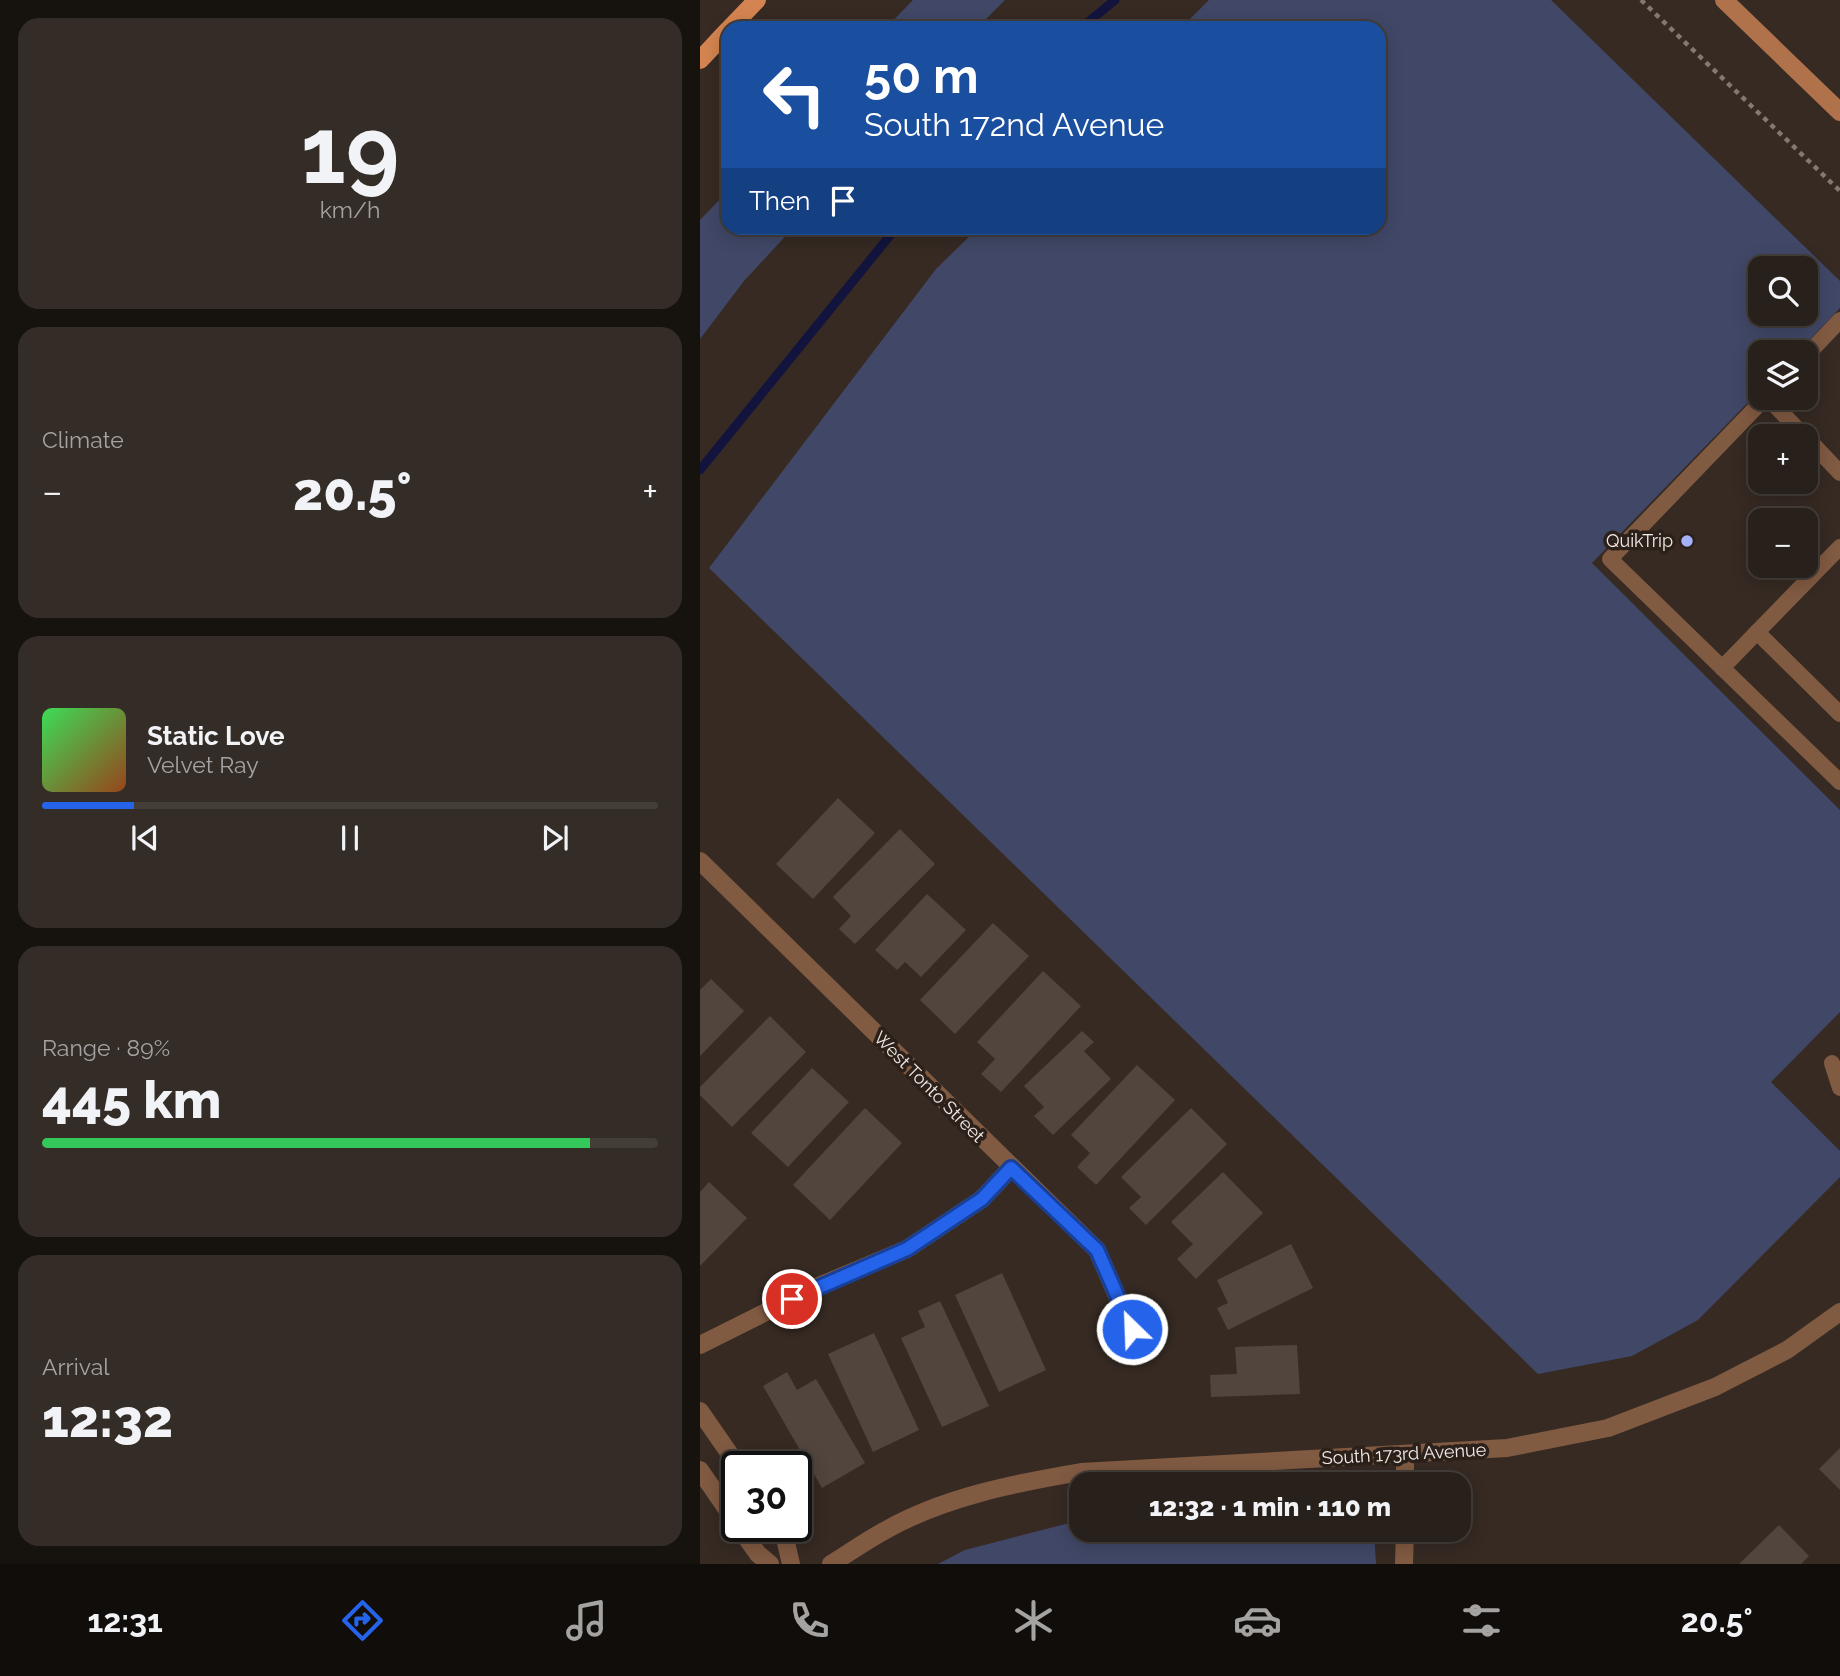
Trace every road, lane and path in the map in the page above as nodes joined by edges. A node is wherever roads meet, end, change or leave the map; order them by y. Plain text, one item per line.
1 (757, 0) edge
2 (1641, 0) edge
3 (1724, 0) edge
4 (737, 21) edge
5 (721, 38) edge
6 (700, 60) edge
7 (1840, 112) edge
8 (1840, 191) edge
9 (1840, 320) edge
10 (1818, 343) edge
11 (1754, 410) edge
12 (1779, 410) edge
13 (1793, 424) edge
14 (1818, 450) edge
15 (1840, 473) edge
16 (1840, 547) edge
17 (1757, 632) junction
18 (1722, 668) junction
19 (1838, 708) edge
20 (1840, 782) edge
21 (700, 861) edge
22 (1837, 1062) edge
23 (1840, 1088) edge
24 (1011, 1168) junction
25 (1840, 1311) edge
26 (1132, 1329) dead end
27 (700, 1345) edge
28 (700, 1411) edge
29 (728, 1451) edge
30 (1405, 1455) junction
31 (700, 1470) edge
32 (1405, 1472) edge
33 (721, 1500) edge
34 (750, 1542) edge
35 (787, 1542) edge
36 (1405, 1542) edge
37 (770, 1564) edge
38 (791, 1564) edge
39 (831, 1564) edge
40 (1404, 1564) edge

1 - 4 main road
2 - 8 path
3 - 7 main road
5 - 6 main road
9 - 10 lane
11 - 18 lane
12 - 13 lane
14 - 15 lane
16 - 17 lane
17 - 18 lane
17 - 19 lane
18 - 20 lane
21 - 24 street, West Tonto Street
22 - 23 lane
24 - 26 street, West Tonto Street
24 - 27 street
25 - 30 street, South 173rd Avenue
28 - 29 street
30 - 32 street
30 - 39 street, South 173rd Avenue
31 - 33 street
34 - 37 street
35 - 38 street
36 - 40 street

